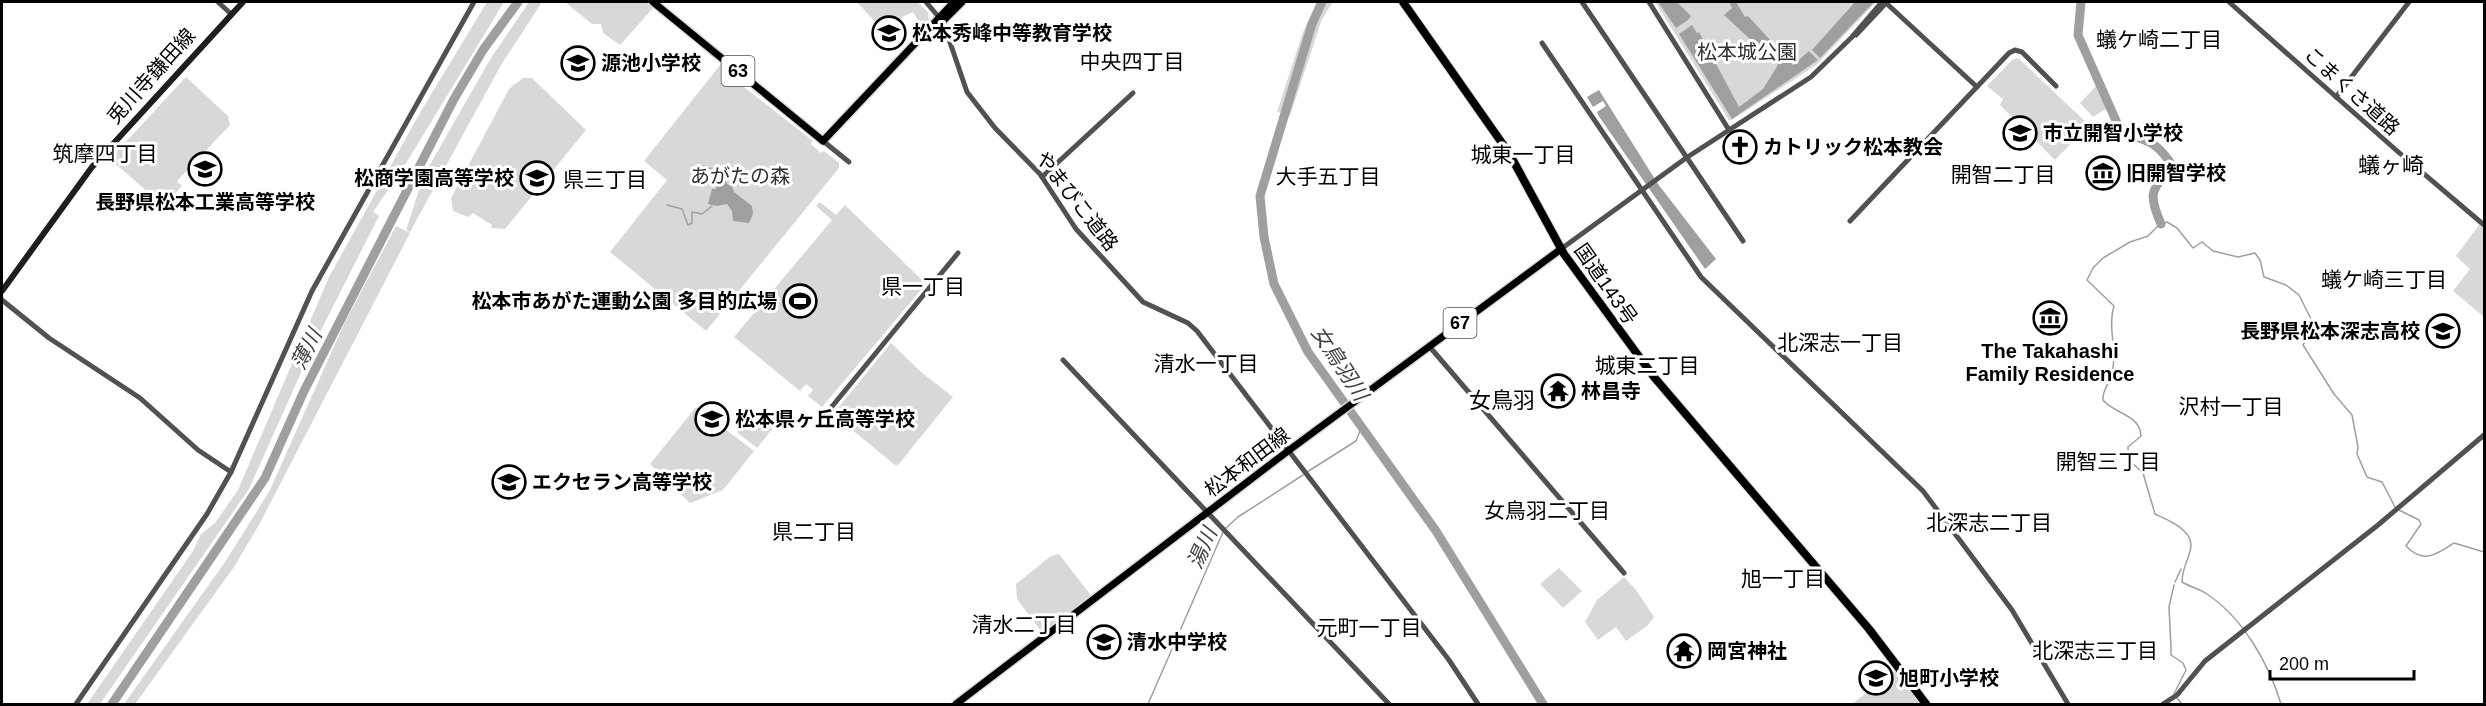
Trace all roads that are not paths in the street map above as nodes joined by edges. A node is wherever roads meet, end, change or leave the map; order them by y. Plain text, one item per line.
1 (218, 2) edge
2 (243, 2) edge
3 (474, 2) edge
4 (653, 2) edge
5 (926, 2) edge
6 (954, 2) edge
7 (962, 2) edge
8 (1403, 2) edge
9 (1582, 2) edge
10 (1649, 2) edge
11 (1885, 2) edge
12 (2229, 2) edge
13 (2409, 2) edge
14 (230, 13) junction
15 (942, 19) junction
16 (1542, 43) dead end
17 (2056, 86) dead end
18 (1977, 87) junction
19 (1133, 93) dead end
20 (2336, 97) junction
21 (1730, 130) junction
22 (823, 141) junction
23 (1686, 158) junction
24 (849, 162) dead end
25 (1042, 177) junction
26 (1643, 188) junction
27 (1850, 221) dead end
28 (2484, 225) edge
29 (1743, 241) dead end
30 (1562, 249) junction
31 (958, 253) dead end
32 (2, 291) edge
33 (2, 300) edge
34 (1429, 346) junction
35 (1063, 360) dead end
36 (825, 415) dead end
37 (2484, 435) edge
38 (1288, 451) junction
39 (231, 472) junction
40 (1207, 513) junction
41 (1624, 573) dead end
42 (76, 705) edge
43 (956, 705) edge
44 (1389, 705) edge
45 (1479, 705) edge
46 (1926, 705) edge
47 (2068, 705) edge
48 (2163, 705) edge

1 - 14 street
2 - 14 main road, 兎川寺鎌田線
3 - 39 street
4 - 22 main road, 63
5 - 15 street, やまびこ道路
6 - 15 main road
7 - 15 main road
8 - 30 highway, 国道143号
9 - 23 street
10 - 21 street
11 - 18 street
11 - 21 street
12 - 20 street, こまくさ道路
13 - 20 street
14 - 32 main road, 兎川寺鎌田線
15 - 22 main road
15 - 25 street, やまびこ道路
16 - 26 street
17 - 18 street
18 - 27 street
19 - 25 street
20 - 28 street, こまくさ道路
21 - 23 street
22 - 24 street
23 - 26 street
23 - 29 street
25 - 38 street, やまびこ道路
26 - 30 street
26 - 47 street
30 - 34 main road, 松本和田線 / 67
30 - 46 highway, 国道143号
31 - 36 street
33 - 39 street
34 - 38 main road, 松本和田線 / 67
34 - 41 street
35 - 40 street
37 - 48 street
38 - 40 main road, 松本和田線 / 67
38 - 45 street, やまびこ道路
39 - 42 street
40 - 43 main road, 松本和田線 / 67
40 - 44 street

